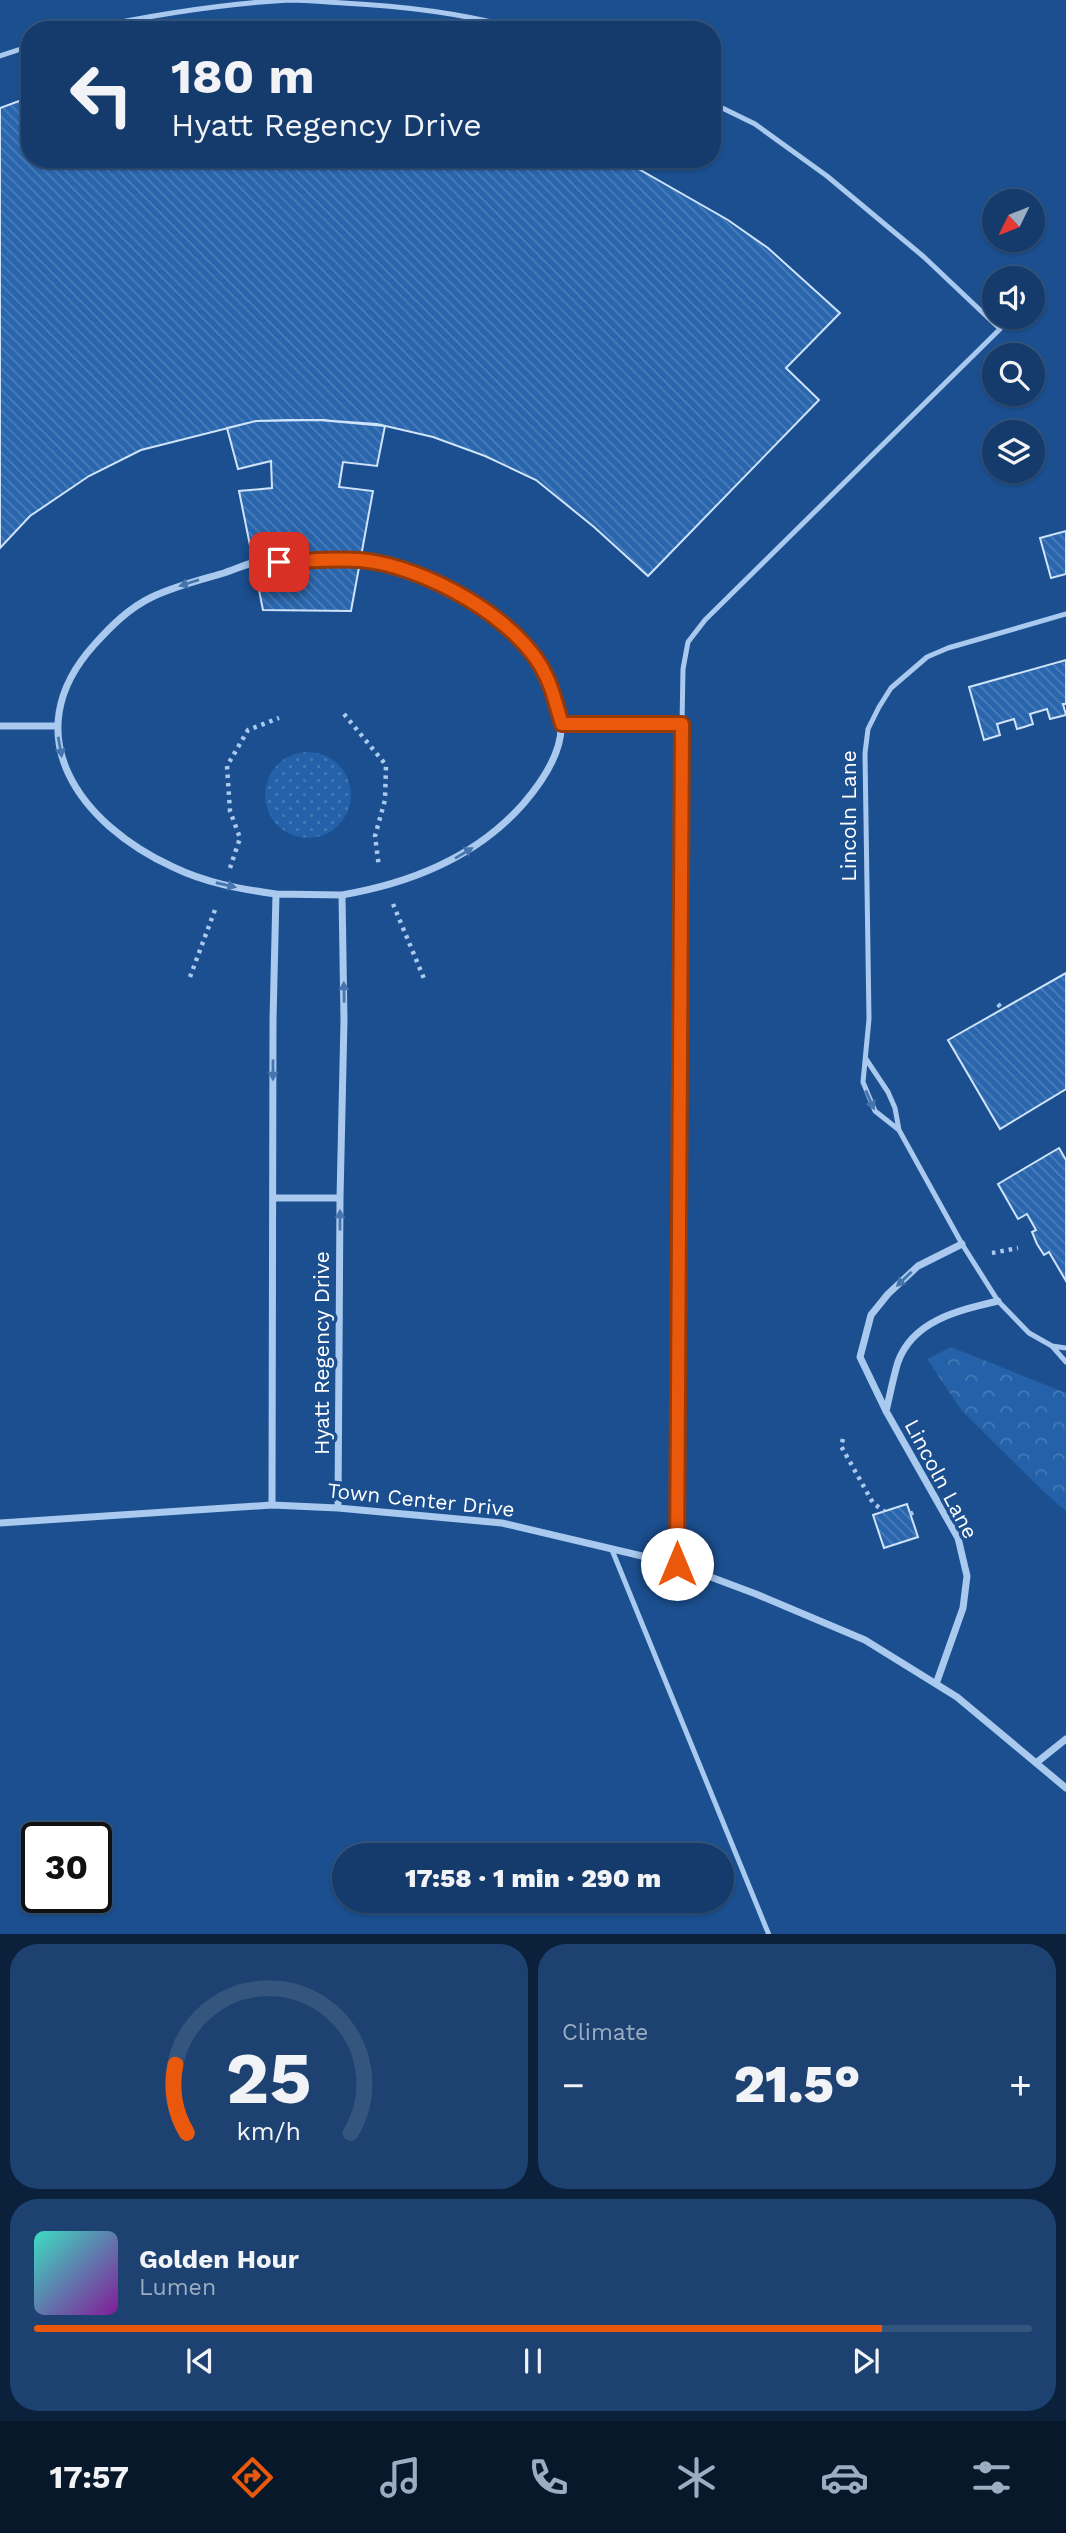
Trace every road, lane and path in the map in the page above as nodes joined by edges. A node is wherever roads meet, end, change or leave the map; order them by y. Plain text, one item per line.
1 (125, 21) edge
2 (483, 21) edge
3 (21, 49) edge
4 (0, 56) edge
5 (721, 107) edge
6 (1066, 614) edge
7 (344, 714) dead end
8 (279, 718) dead end
9 (562, 724) junction
10 (682, 724) junction
11 (0, 726) edge
12 (56, 726) junction
13 (230, 868) dead end
14 (379, 868) dead end
15 (276, 894) junction
16 (342, 895) junction
17 (393, 904) dead end
18 (216, 906) dead end
19 (190, 977) dead end
20 (425, 981) dead end
21 (998, 1004) dead end
22 (1003, 1010) dead end
23 (866, 1059) junction
24 (899, 1130) junction
25 (274, 1198) junction
26 (340, 1198) junction
27 (962, 1244) junction
28 (1018, 1248) dead end
29 (992, 1253) dead end
30 (998, 1301) junction
31 (1052, 1346) junction
32 (1066, 1348) edge
33 (1066, 1362) edge
34 (886, 1411) junction
35 (843, 1439) dead end
36 (272, 1505) junction
37 (338, 1508) junction
38 (884, 1511) dead end
39 (0, 1523) edge
40 (612, 1550) junction
41 (677, 1564) junction
42 (936, 1684) junction
43 (1066, 1739) edge
44 (1036, 1763) junction
45 (1066, 1787) edge
46 (769, 1934) edge

1 - 2 lane
3 - 4 lane
5 - 10 lane
6 - 23 lane, Lincoln Lane
7 - 14 path
8 - 13 path
9 - 10 street
9 -> 12 street
16 -> 9 street
10 - 41 street
11 - 12 street
12 -> 15 street
15 - 16 street
15 -> 25 street
26 -> 16 street, Hyatt Regency Drive
17 - 20 path
18 - 19 path
21 - 22 path
23 - 24 lane, Lincoln Lane
23 -> 24 lane, Lincoln Lane
24 - 27 lane, Lincoln Lane
25 - 26 street
25 - 36 street
37 -> 26 street, Hyatt Regency Drive
27 - 30 lane, Lincoln Lane
27 -> 34 street, Lincoln Lane
28 - 29 path
30 - 31 lane, Lincoln Lane
30 - 34 street, Lincoln Lane
31 - 32 lane, Lincoln Lane
31 - 33 lane, Lincoln Lane
34 - 42 street, Lincoln Lane
35 - 38 path
36 - 37 street, Town Center Drive
36 - 39 street, Town Center Drive
37 - 40 street, Town Center Drive
40 - 41 street, Town Center Drive
40 - 46 lane
41 - 42 street, Town Center Drive
42 - 44 street, Town Center Drive
43 - 44 street
44 - 45 street, Town Center Drive

